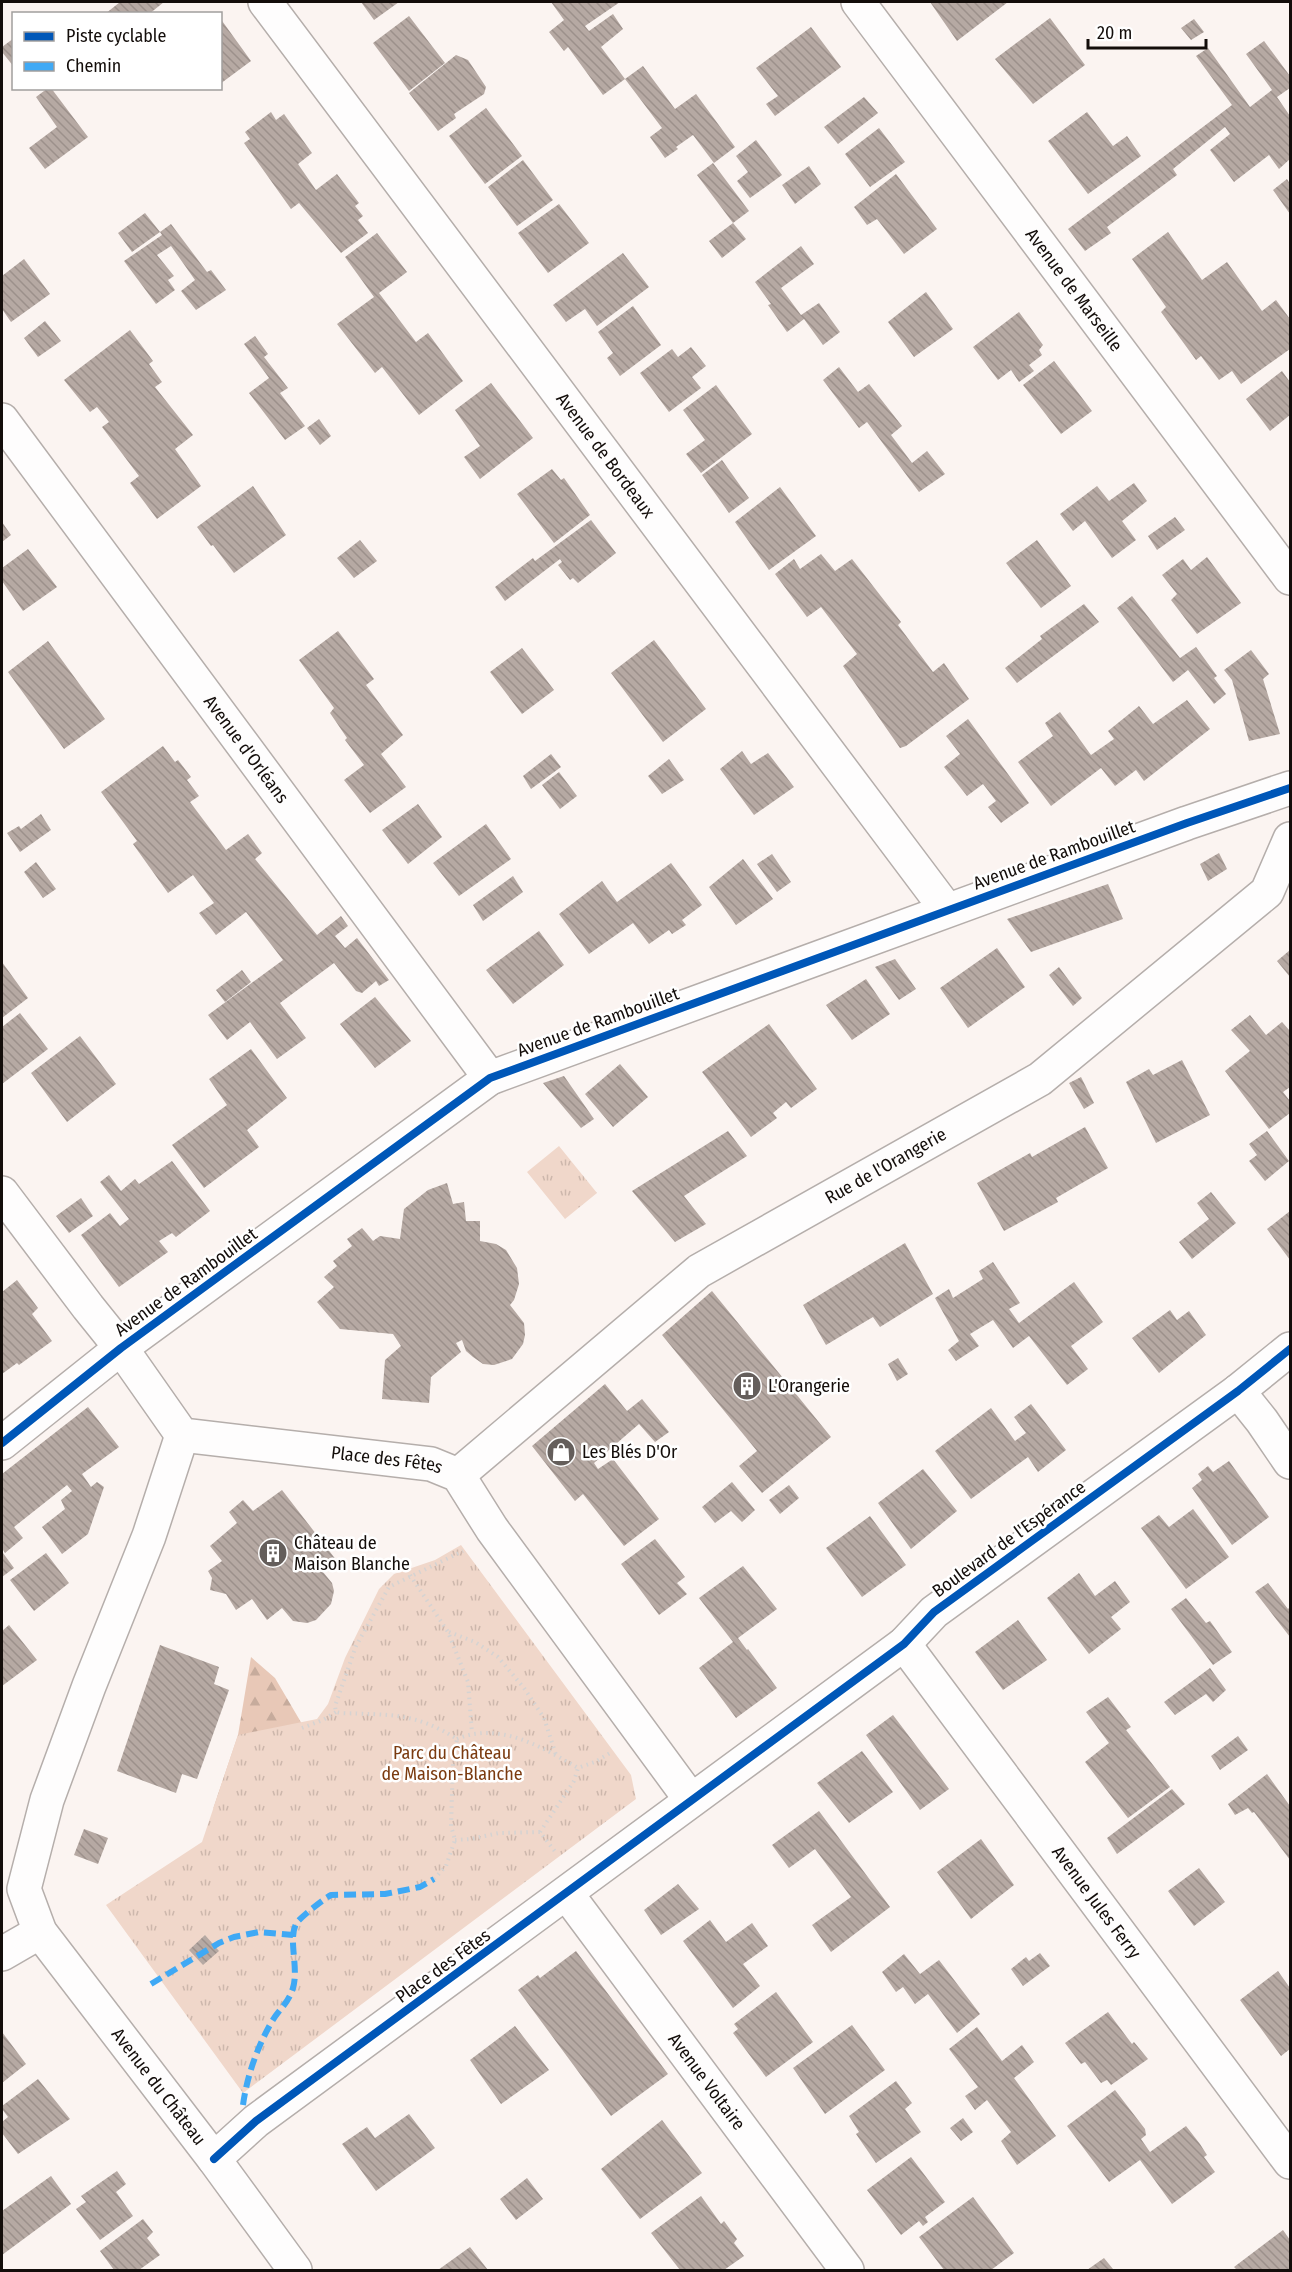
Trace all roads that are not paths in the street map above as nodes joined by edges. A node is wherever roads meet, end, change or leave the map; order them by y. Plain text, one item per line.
1 (265, 2) edge
2 (858, 2) edge
3 (2, 420) edge
4 (1290, 578) edge
5 (1290, 788) edge
6 (1290, 839) edge
7 (947, 910) junction
8 (490, 1078) junction
9 (2, 1193) edge
10 (121, 1348) junction
11 (1290, 1349) edge
12 (1238, 1391) junction
13 (182, 1436) junction
14 (2, 1443) edge
15 (1290, 1462) edge
16 (458, 1475) junction
17 (904, 1644) junction
18 (691, 1800) junction
19 (575, 1888) junction
20 (40, 1932) junction
21 (2, 1954) edge
22 (214, 2159) junction
23 (1290, 2162) edge
24 (295, 2271) edge
25 (847, 2271) edge

1 - 7 street, Avenue de Bordeaux
2 - 4 street, Avenue de Marseille
3 - 8 street, Avenue d'Orléans
5 - 7 street, Avenue de Rambouillet
6 - 16 street, Rue de l'Orangerie
7 - 8 street, Avenue de Rambouillet
8 - 10 street, Avenue de Rambouillet
9 - 10 street
10 - 13 street
10 - 14 street, Avenue de Rambouillet
11 - 12 street, Boulevard de l'Espérance
12 - 15 street
12 - 17 street, Boulevard de l'Espérance
13 - 16 street, Place des Fêtes
13 - 20 street
16 - 18 street, Place des Fêtes
17 - 18 street, Boulevard de l'Espérance
17 - 23 street, Avenue Jules Ferry
18 - 19 street, Place des Fêtes
19 - 22 street, Place des Fêtes
19 - 25 street, Avenue Voltaire
20 - 21 street
20 - 22 street, Avenue du Château
22 - 24 street, Avenue du Château

